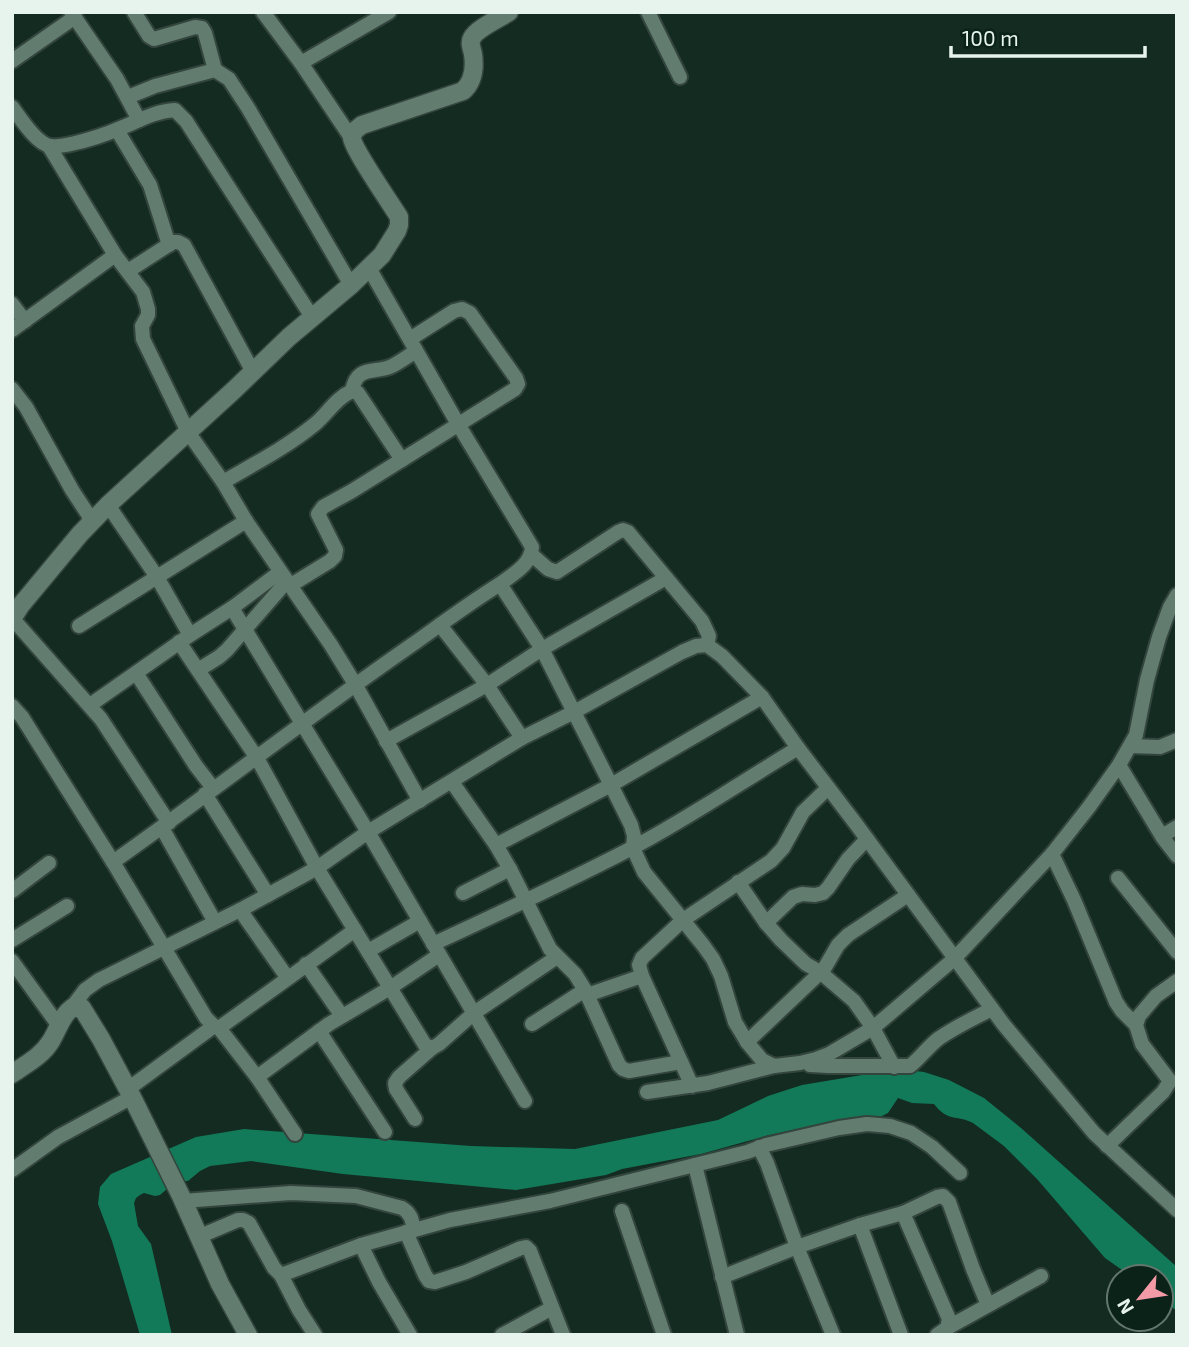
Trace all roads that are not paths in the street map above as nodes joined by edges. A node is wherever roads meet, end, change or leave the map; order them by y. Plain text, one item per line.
1 (134, 12) edge
2 (263, 12) edge
3 (389, 12) edge
4 (509, 12) edge
5 (648, 12) edge
6 (73, 15) edge
7 (12, 61) edge
8 (301, 63) junction
9 (215, 71) junction
10 (680, 77) dead end
11 (128, 97) junction
12 (12, 107) edge
13 (139, 120) junction
14 (117, 130) junction
15 (352, 139) junction
16 (49, 146) junction
17 (169, 245) junction
18 (115, 255) junction
19 (369, 268) junction
20 (128, 271) junction
21 (351, 285) junction
22 (12, 304) edge
23 (312, 317) junction
24 (25, 321) junction
25 (12, 330) edge
26 (413, 345) junction
27 (253, 372) junction
28 (12, 389) edge
29 (352, 390) junction
30 (458, 424) junction
31 (188, 432) junction
32 (401, 460) junction
33 (223, 482) junction
34 (108, 505) junction
35 (246, 521) junction
36 (93, 522) junction
37 (532, 555) junction
38 (157, 577) junction
39 (666, 578) junction
40 (286, 579) junction
41 (500, 584) junction
42 (1177, 594) edge
43 (232, 608) junction
44 (12, 619) edge
45 (440, 625) junction
46 (79, 626) dead end
47 (245, 631) junction
48 (184, 639) junction
49 (707, 645) junction
50 (542, 649) junction
51 (198, 670) junction
52 (136, 673) junction
53 (355, 684) junction
54 (487, 685) junction
55 (762, 697) junction
56 (90, 705) junction
57 (12, 706) edge
58 (574, 712) junction
59 (301, 724) junction
60 (522, 738) junction
61 (1177, 740) edge
62 (386, 741) junction
63 (1130, 747) junction
64 (798, 748) junction
65 (257, 758) junction
66 (1119, 765) junction
67 (452, 782) junction
68 (611, 785) junction
69 (828, 788) junction
70 (209, 791) junction
71 (420, 801) junction
72 (165, 825) junction
73 (1177, 827) edge
74 (368, 832) junction
75 (1162, 836) junction
76 (867, 839) junction
77 (496, 845) junction
78 (633, 848) junction
79 (1052, 854) junction
80 (1177, 856) edge
81 (113, 862) junction
82 (49, 863) dead end
83 (317, 868) junction
84 (510, 869) junction
85 (1118, 878) dead end
86 (738, 882) junction
87 (12, 891) edge
88 (463, 893) dead end
89 (268, 895) junction
90 (908, 895) junction
91 (525, 901) junction
92 (67, 906) dead end
93 (240, 910) junction
94 (683, 920) junction
95 (420, 921) junction
96 (215, 922) junction
97 (766, 923) junction
98 (355, 930) junction
99 (12, 940) edge
100 (164, 949) junction
101 (436, 949) junction
102 (368, 951) junction
103 (1177, 952) edge
104 (557, 957) junction
105 (954, 959) junction
106 (306, 964) junction
107 (14, 965) edge
108 (820, 972) junction
109 (642, 976) junction
110 (288, 978) junction
111 (1177, 981) edge
112 (390, 988) junction
113 (586, 993) junction
114 (73, 1006) junction
115 (992, 1009) junction
116 (474, 1013) junction
117 (342, 1016) junction
118 (532, 1024) dead end
119 (1136, 1025) junction
120 (59, 1026) junction
121 (217, 1027) junction
122 (873, 1028) junction
123 (319, 1031) junction
124 (747, 1042) junction
125 (432, 1048) junction
126 (681, 1062) junction
127 (800, 1063) junction
128 (775, 1066) junction
129 (894, 1067) junction
130 (12, 1074) edge
131 (257, 1077) junction
132 (1174, 1080) edge
133 (692, 1086) junction
134 (647, 1092) dead end
135 (130, 1093) junction
136 (525, 1101) dead end
137 (415, 1119) dead end
138 (385, 1132) dead end
139 (295, 1134) dead end
140 (1107, 1146) junction
141 (759, 1147) junction
142 (695, 1165) junction
143 (12, 1170) edge
144 (960, 1173) dead end
145 (182, 1198) junction
146 (1177, 1210) edge
147 (622, 1211) dead end
148 (903, 1213) junction
149 (860, 1225) junction
150 (410, 1231) junction
151 (198, 1237) junction
152 (362, 1245) junction
153 (797, 1247) junction
154 (281, 1275) junction
155 (1041, 1276) dead end
156 (723, 1277) junction
157 (989, 1305) junction
158 (552, 1308) junction
159 (942, 1331) edge
160 (661, 1334) edge
161 (733, 1334) edge
162 (247, 1335) edge
163 (315, 1335) edge
164 (410, 1335) edge
165 (502, 1335) edge
166 (563, 1335) edge
167 (833, 1335) edge
168 (901, 1335) edge

1 - 9 street
2 - 8 street
3 - 8 street
4 - 15 street
5 - 10 street
6 - 7 street
6 - 11 street
8 - 15 street
9 - 11 street
9 - 21 street
11 - 13 street
12 - 16 street
13 - 14 street
13 - 23 street
14 - 16 street
14 - 17 street
15 - 19 street
16 - 18 street
17 - 20 street
17 - 27 street
18 - 20 street
18 - 24 street
19 - 21 street
19 - 26 street
20 - 31 street
21 - 23 street
22 - 24 street
23 - 27 street
24 - 25 street
26 - 29 street
26 - 30 street
26 - 30 street
27 - 31 street
28 - 36 street
29 - 32 street
29 - 33 street
30 - 32 street
30 - 37 street
31 - 33 street
31 - 34 street
32 - 40 street
33 - 35 street
34 - 36 street
34 - 38 street
35 - 38 street
35 - 40 street
36 - 44 street
37 - 39 street
37 - 41 street
38 - 46 street
38 - 48 street
39 - 49 street
39 - 50 street
40 - 43 street
40 - 47 street
40 - 53 street
41 - 45 street
41 - 50 street
42 - 63 street
43 - 47 street
43 - 48 street
44 - 56 street
45 - 53 street
45 - 54 street
47 - 51 street
47 - 59 street
48 - 51 street
48 - 52 street
49 - 55 street
49 - 58 street
50 - 54 street
50 - 58 street
51 - 65 street
52 - 56 street
52 - 70 street
53 - 59 street
53 - 62 street
54 - 60 street
54 - 62 street
55 - 64 street
55 - 68 street
56 - 72 street
57 - 81 street
58 - 60 street
58 - 68 street
59 - 65 street
59 - 74 street
60 - 67 street
61 - 63 street
62 - 71 street
63 - 66 street
64 - 69 street
64 - 78 street
65 - 70 street
65 - 83 street
66 - 75 street
66 - 79 street
67 - 71 street
67 - 77 street
68 - 77 street
68 - 78 street
69 - 76 street
69 - 86 street
70 - 72 street
70 - 89 street
71 - 74 street
72 - 81 street
72 - 96 street
73 - 75 street
74 - 83 street
74 - 95 street
75 - 80 street
76 - 90 street
76 - 97 street
77 - 84 street
78 - 91 street
78 - 94 street
79 - 105 street
79 - 119 street
81 - 100 street
82 - 87 street
83 - 89 street
83 - 98 street
84 - 88 street
84 - 91 street
85 - 103 street
86 - 94 street
86 - 97 street
89 - 93 street
90 - 105 street
90 - 108 street
91 - 101 street
91 - 104 street
92 - 99 street
93 - 96 street
93 - 110 street
94 - 109 street
94 - 124 street
95 - 101 street
95 - 102 street
96 - 100 street
97 - 108 street
98 - 102 street
98 - 106 street
100 - 114 street
100 - 121 street
101 - 112 street
101 - 116 street
102 - 112 street
104 - 113 street
104 - 116 street
105 - 115 street
105 - 122 street
106 - 110 street
106 - 117 street
107 - 120 street
108 - 122 street
108 - 124 street
109 - 113 street
109 - 126 street
110 - 121 street
111 - 119 street
112 - 117 street
112 - 125 street
113 - 118 street
113 - 126 street
114 - 120 street
114 - 135 street
115 - 129 street
115 - 140 street
116 - 125 street
116 - 136 street
117 - 123 street
119 - 132 street
120 - 130 street
121 - 131 street
121 - 135 street
122 - 127 street
122 - 129 street
123 - 131 street
123 - 138 street
124 - 128 street
125 - 137 street
126 - 133 street
127 - 128 street
127 - 129 street
128 - 133 street
131 - 139 street
132 - 140 street
133 - 134 street
135 - 143 street
135 - 145 street
140 - 146 street
141 - 142 street
141 - 144 street
141 - 153 street
142 - 150 street
142 - 156 street
145 - 150 street
145 - 151 street
147 - 160 street
148 - 149 street
148 - 157 street
148 - 159 street
149 - 153 street
149 - 168 street
150 - 152 street
150 - 158 street
151 - 154 street
151 - 162 street
152 - 154 street
152 - 164 street
153 - 156 street
153 - 167 street
154 - 163 street
155 - 157 street
156 - 161 street
157 - 159 street
158 - 165 street
158 - 166 street

